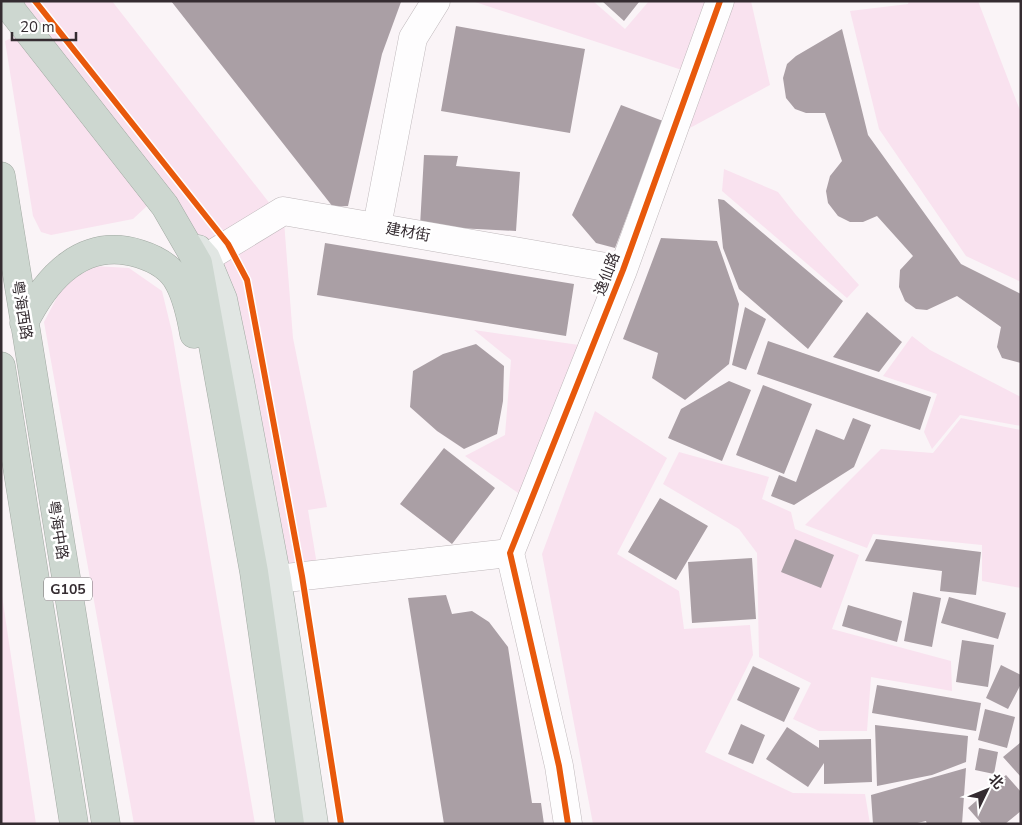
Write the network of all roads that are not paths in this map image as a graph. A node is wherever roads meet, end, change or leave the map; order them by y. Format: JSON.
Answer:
{"nodes":[{"id":1,"x":8,"y":1,"type":"edge"},
{"id":2,"x":436,"y":1,"type":"edge"},
{"id":3,"x":720,"y":1,"type":"edge"},
{"id":4,"x":1,"y":176,"type":"edge"},
{"id":5,"x":165,"y":206,"type":"junction"},
{"id":6,"x":378,"y":226,"type":"junction"},
{"id":7,"x":206,"y":258,"type":"junction"},
{"id":8,"x":623,"y":270,"type":"junction"},
{"id":9,"x":24,"y":323,"type":"junction"},
{"id":10,"x":29,"y":354,"type":"joint"},
{"id":11,"x":1,"y":367,"type":"edge"},
{"id":12,"x":510,"y":553,"type":"junction"},
{"id":13,"x":277,"y":579,"type":"junction"},
{"id":14,"x":74,"y":824,"type":"edge"},
{"id":15,"x":106,"y":824,"type":"edge"},
{"id":16,"x":274,"y":824,"type":"edge"},
{"id":17,"x":290,"y":824,"type":"edge"},
{"id":18,"x":314,"y":824,"type":"edge"},
{"id":19,"x":568,"y":824,"type":"edge"}],
"edges":[{"from":1,"to":5,"type":"highway"},
{"from":2,"to":6,"type":"street"},
{"from":3,"to":8,"type":"street","name":"逸仙路"},
{"from":4,"to":9,"type":"highway","name":"粤海西路","number":"G105"},
{"from":5,"to":7,"type":"main road"},
{"from":5,"to":17,"type":"highway"},
{"from":6,"to":7,"type":"street","name":"建材街"},
{"from":6,"to":8,"type":"street","name":"建材街"},
{"from":7,"to":13,"type":"main road"},
{"from":8,"to":12,"type":"street","name":"逸仙路"},
{"from":9,"to":10,"type":"highway","name":"粤海西路","number":"G105"},
{"from":9,"to":16,"type":"highway"},
{"from":10,"to":15,"type":"highway","name":"粤海中路","number":"G105"},
{"from":11,"to":14,"type":"highway","name":"粤海中路","number":"G105"},
{"from":12,"to":13,"type":"street"},
{"from":12,"to":19,"type":"street"},
{"from":13,"to":18,"type":"main road"}]}
